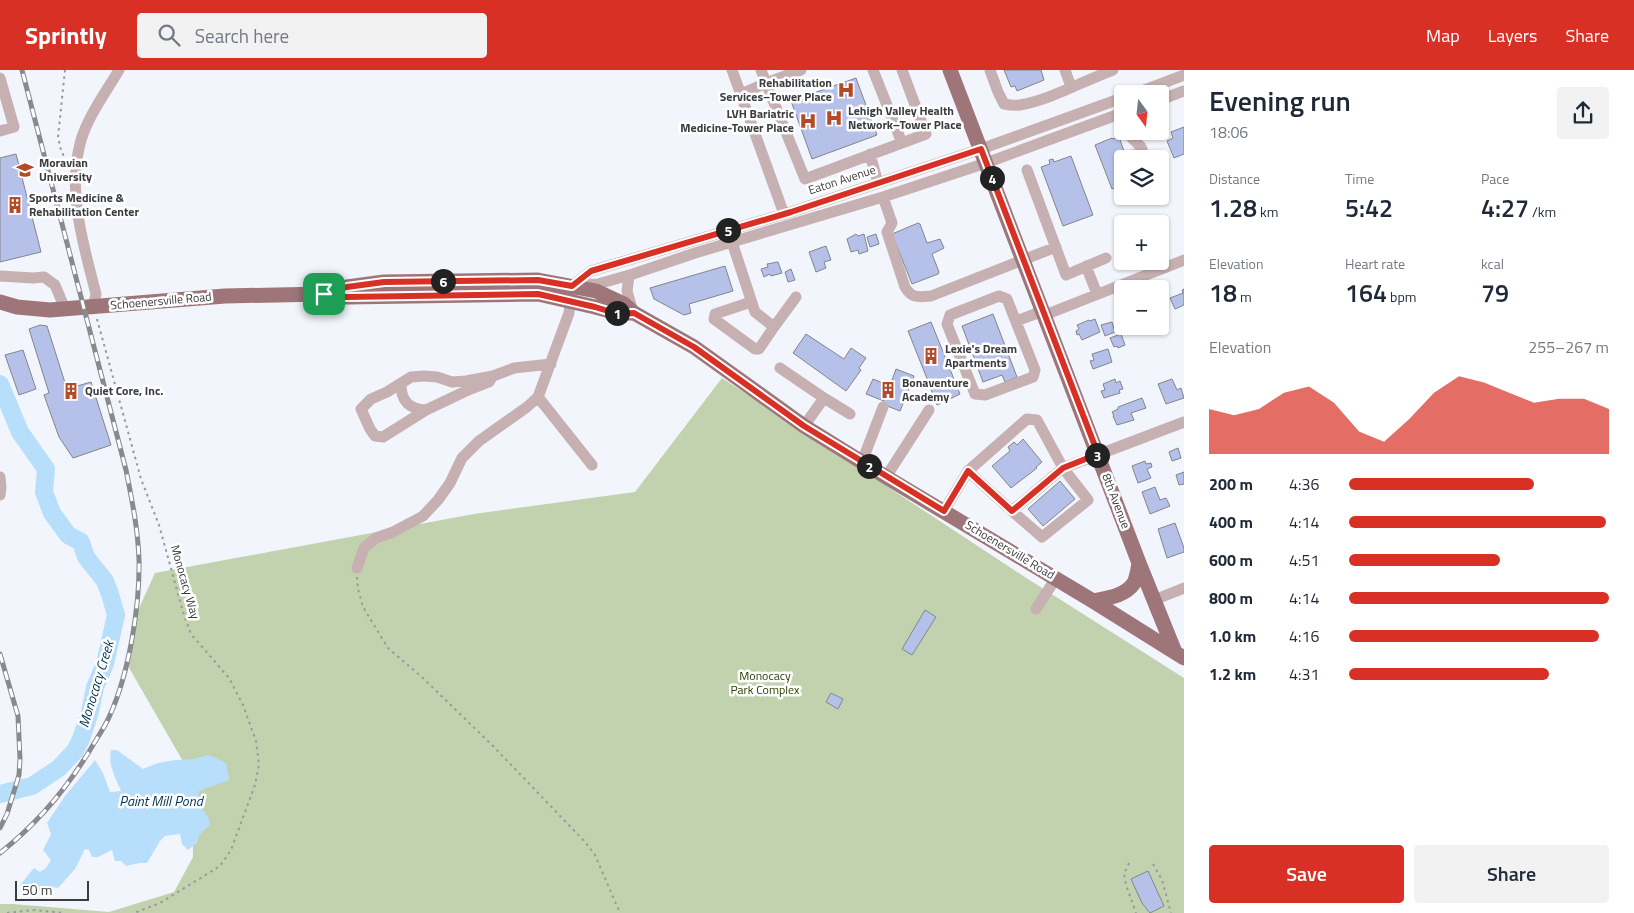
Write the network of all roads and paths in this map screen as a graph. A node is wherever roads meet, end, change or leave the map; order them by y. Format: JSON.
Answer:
{"nodes":[{"id":1,"x":65,"y":70,"type":"edge"},
{"id":2,"x":119,"y":70,"type":"edge"},
{"id":3,"x":732,"y":70,"type":"edge"},
{"id":4,"x":761,"y":70,"type":"edge"},
{"id":5,"x":873,"y":70,"type":"edge"},
{"id":6,"x":902,"y":70,"type":"edge"},
{"id":7,"x":950,"y":70,"type":"edge"},
{"id":8,"x":990,"y":70,"type":"edge"},
{"id":9,"x":1065,"y":70,"type":"edge"},
{"id":10,"x":1113,"y":70,"type":"edge"},
{"id":11,"x":796,"y":71,"type":"edge"},
{"id":12,"x":1089,"y":74,"type":"edge"},
{"id":13,"x":1171,"y":75,"type":"edge"},
{"id":14,"x":1184,"y":75,"type":"edge"},
{"id":15,"x":0,"y":78,"type":"edge"},
{"id":16,"x":766,"y":83,"type":"junction"},
{"id":17,"x":1152,"y":85,"type":"edge"},
{"id":18,"x":1071,"y":86,"type":"junction"},
{"id":19,"x":1184,"y":91,"type":"edge"},
{"id":20,"x":741,"y":94,"type":"junction"},
{"id":21,"x":1169,"y":97,"type":"edge"},
{"id":22,"x":1114,"y":101,"type":"edge"},
{"id":23,"x":1114,"y":125,"type":"edge"},
{"id":24,"x":0,"y":131,"type":"edge"},
{"id":25,"x":1130,"y":140,"type":"edge"},
{"id":26,"x":902,"y":143,"type":"junction"},
{"id":27,"x":1133,"y":149,"type":"tunnel mouth"},
{"id":28,"x":870,"y":154,"type":"junction"},
{"id":29,"x":984,"y":156,"type":"junction"},
{"id":30,"x":1027,"y":170,"type":"dead end"},
{"id":31,"x":76,"y":171,"type":"junction"},
{"id":32,"x":878,"y":183,"type":"junction"},
{"id":33,"x":882,"y":197,"type":"junction"},
{"id":34,"x":784,"y":214,"type":"junction"},
{"id":35,"x":732,"y":242,"type":"junction"},
{"id":36,"x":1056,"y":247,"type":"junction"},
{"id":37,"x":1106,"y":258,"type":"dead end"},
{"id":38,"x":1024,"y":260,"type":"junction"},
{"id":39,"x":1184,"y":260,"type":"edge"},
{"id":40,"x":1086,"y":266,"type":"junction"},
{"id":41,"x":632,"y":274,"type":"junction"},
{"id":42,"x":0,"y":276,"type":"edge"},
{"id":43,"x":570,"y":293,"type":"junction"},
{"id":44,"x":324,"y":294,"type":"junction"},
{"id":45,"x":1096,"y":294,"type":"junction"},
{"id":46,"x":796,"y":297,"type":"dead end"},
{"id":47,"x":0,"y":302,"type":"edge"},
{"id":48,"x":751,"y":302,"type":"junction"},
{"id":49,"x":93,"y":307,"type":"junction"},
{"id":50,"x":65,"y":309,"type":"junction"},
{"id":51,"x":634,"y":313,"type":"junction"},
{"id":52,"x":1044,"y":313,"type":"junction"},
{"id":53,"x":1016,"y":321,"type":"junction"},
{"id":54,"x":774,"y":327,"type":"junction"},
{"id":55,"x":551,"y":364,"type":"junction"},
{"id":56,"x":780,"y":368,"type":"dead end"},
{"id":57,"x":493,"y":376,"type":"junction"},
{"id":58,"x":401,"y":384,"type":"junction"},
{"id":59,"x":538,"y":397,"type":"junction"},
{"id":60,"x":824,"y":398,"type":"junction"},
{"id":61,"x":883,"y":408,"type":"dead end"},
{"id":62,"x":426,"y":410,"type":"junction"},
{"id":63,"x":929,"y":410,"type":"dead end"},
{"id":64,"x":850,"y":414,"type":"dead end"},
{"id":65,"x":1184,"y":422,"type":"edge"},
{"id":66,"x":804,"y":426,"type":"junction"},
{"id":67,"x":1098,"y":454,"type":"junction"},
{"id":68,"x":862,"y":462,"type":"junction"},
{"id":69,"x":592,"y":465,"type":"dead end"},
{"id":70,"x":1063,"y":468,"type":"junction"},
{"id":71,"x":968,"y":471,"type":"junction"},
{"id":72,"x":0,"y":477,"type":"edge"},
{"id":73,"x":886,"y":477,"type":"junction"},
{"id":74,"x":0,"y":495,"type":"edge"},
{"id":75,"x":944,"y":511,"type":"junction"},
{"id":76,"x":1012,"y":511,"type":"junction"},
{"id":77,"x":1139,"y":563,"type":"junction"},
{"id":78,"x":357,"y":568,"type":"joint"},
{"id":79,"x":1056,"y":578,"type":"junction"},
{"id":80,"x":1184,"y":588,"type":"edge"},
{"id":81,"x":1154,"y":600,"type":"junction"},
{"id":82,"x":1093,"y":601,"type":"junction"},
{"id":83,"x":1036,"y":609,"type":"dead end"},
{"id":84,"x":1179,"y":655,"type":"edge"},
{"id":85,"x":1129,"y":863,"type":"dead end"},
{"id":86,"x":1153,"y":864,"type":"dead end"},
{"id":87,"x":7,"y":913,"type":"edge"},
{"id":88,"x":65,"y":913,"type":"edge"},
{"id":89,"x":134,"y":913,"type":"edge"},
{"id":90,"x":620,"y":913,"type":"edge"},
{"id":91,"x":1136,"y":913,"type":"edge"},
{"id":92,"x":1172,"y":913,"type":"edge"}],
"edges":[{"from":1,"to":31,"type":"path"},
{"from":2,"to":31,"type":"street"},
{"from":3,"to":20,"type":"street"},
{"from":4,"to":16,"type":"street"},
{"from":5,"to":26,"type":"street"},
{"from":6,"to":26,"type":"street"},
{"from":7,"to":29,"type":"main road","name":"8th Avenue"},
{"from":8,"to":18,"type":"street"},
{"from":9,"to":18,"type":"street"},
{"from":10,"to":12,"type":"street"},
{"from":11,"to":16,"type":"street"},
{"from":12,"to":18,"type":"street"},
{"from":13,"to":14,"type":"street"},
{"from":13,"to":17,"type":"street"},
{"from":15,"to":24,"type":"street"},
{"from":16,"to":20,"type":"street"},
{"from":16,"to":28,"type":"street"},
{"from":19,"to":21,"type":"street"},
{"from":20,"to":34,"type":"street"},
{"from":22,"to":29,"type":"street","name":"Eaton Avenue"},
{"from":23,"to":29,"type":"street","name":"Eaton Avenue"},
{"from":25,"to":27,"type":"street"},
{"from":26,"to":28,"type":"street"},
{"from":28,"to":32,"type":"street"},
{"from":29,"to":32,"type":"street","name":"Eaton Avenue"},
{"from":29,"to":33,"type":"street","name":"Eaton Avenue"},
{"from":29,"to":38,"type":"main road","name":"8th Avenue"},
{"from":30,"to":36,"type":"street"},
{"from":31,"to":49,"type":"street"},
{"from":32,"to":34,"type":"street","name":"Eaton Avenue"},
{"from":33,"to":35,"type":"street","name":"Eaton Avenue"},
{"from":33,"to":38,"type":"street"},
{"from":34,"to":43,"type":"street","name":"Eaton Avenue"},
{"from":35,"to":41,"type":"street","name":"Eaton Avenue"},
{"from":35,"to":48,"type":"street"},
{"from":36,"to":38,"type":"street"},
{"from":36,"to":40,"type":"street"},
{"from":37,"to":40,"type":"street"},
{"from":38,"to":52,"type":"main road","name":"8th Avenue"},
{"from":39,"to":45,"type":"street"},
{"from":40,"to":45,"type":"street"},
{"from":41,"to":43,"type":"street","name":"Eaton Avenue"},
{"from":41,"to":51,"type":"street"},
{"from":42,"to":50,"type":"street"},
{"from":43,"to":44,"type":"main road","name":"Schoenersville Road"},
{"from":43,"to":44,"type":"main road","name":"Schoenersville Road"},
{"from":43,"to":51,"type":"main road","name":"Schoenersville Road"},
{"from":43,"to":55,"type":"street"},
{"from":44,"to":49,"type":"main road","name":"Schoenersville Road"},
{"from":45,"to":52,"type":"street"},
{"from":46,"to":54,"type":"street"},
{"from":47,"to":50,"type":"main road","name":"Schoenersville Road"},
{"from":48,"to":54,"type":"street"},
{"from":48,"to":54,"type":"street"},
{"from":49,"to":50,"type":"main road","name":"Schoenersville Road"},
{"from":49,"to":89,"type":"path","name":"Monocacy Way"},
{"from":51,"to":66,"type":"main road","name":"Schoenersville Road"},
{"from":52,"to":53,"type":"street"},
{"from":52,"to":67,"type":"main road","name":"8th Avenue"},
{"from":53,"to":53,"type":"street"},
{"from":55,"to":57,"type":"street"},
{"from":55,"to":59,"type":"street"},
{"from":56,"to":60,"type":"street"},
{"from":57,"to":58,"type":"street"},
{"from":57,"to":62,"type":"street"},
{"from":58,"to":62,"type":"street"},
{"from":58,"to":62,"type":"street"},
{"from":59,"to":69,"type":"street"},
{"from":59,"to":78,"type":"street"},
{"from":60,"to":64,"type":"street"},
{"from":60,"to":66,"type":"street"},
{"from":61,"to":68,"type":"street"},
{"from":63,"to":73,"type":"street"},
{"from":65,"to":67,"type":"street"},
{"from":66,"to":68,"type":"main road","name":"Schoenersville Road"},
{"from":67,"to":70,"type":"street"},
{"from":67,"to":77,"type":"main road","name":"8th Avenue"},
{"from":68,"to":73,"type":"main road","name":"Schoenersville Road"},
{"from":70,"to":71,"type":"street"},
{"from":70,"to":76,"type":"street"},
{"from":70,"to":76,"type":"street"},
{"from":71,"to":75,"type":"street"},
{"from":71,"to":76,"type":"street"},
{"from":72,"to":74,"type":"street"},
{"from":73,"to":75,"type":"main road","name":"Schoenersville Road"},
{"from":75,"to":79,"type":"main road","name":"Schoenersville Road"},
{"from":77,"to":81,"type":"main road","name":"8th Avenue"},
{"from":77,"to":82,"type":"main road"},
{"from":78,"to":90,"type":"path"},
{"from":79,"to":82,"type":"main road","name":"Schoenersville Road"},
{"from":79,"to":83,"type":"street"},
{"from":80,"to":81,"type":"street"},
{"from":81,"to":84,"type":"main road","name":"8th Avenue"},
{"from":82,"to":84,"type":"main road","name":"Schoenersville Road"},
{"from":85,"to":91,"type":"path"},
{"from":86,"to":92,"type":"path"},
{"from":87,"to":88,"type":"path"}]}
